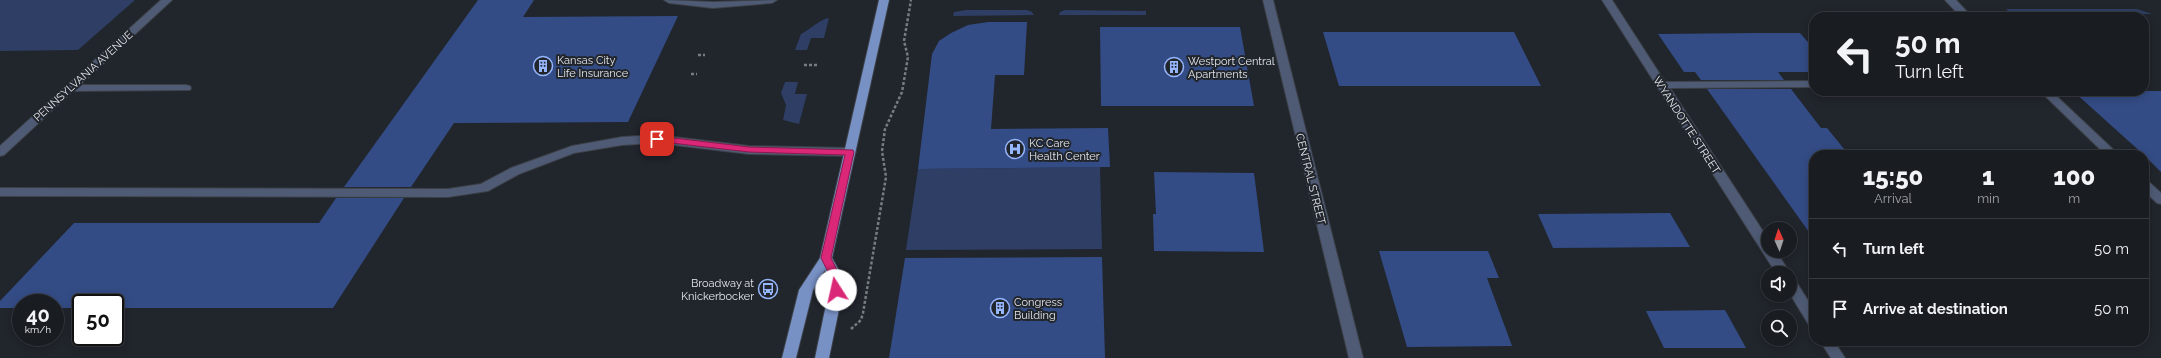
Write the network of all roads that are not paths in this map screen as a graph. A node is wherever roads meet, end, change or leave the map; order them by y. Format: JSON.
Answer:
{"nodes":[{"id":1,"x":167,"y":0,"type":"edge"},
{"id":2,"x":669,"y":0,"type":"edge"},
{"id":3,"x":772,"y":0,"type":"edge"},
{"id":4,"x":884,"y":0,"type":"edge"},
{"id":5,"x":1268,"y":0,"type":"edge"},
{"id":6,"x":1607,"y":0,"type":"edge"},
{"id":7,"x":1950,"y":0,"type":"edge"},
{"id":8,"x":1963,"y":12,"type":"edge"},
{"id":9,"x":1809,"y":84,"type":"edge"},
{"id":10,"x":1662,"y":85,"type":"junction"},
{"id":11,"x":70,"y":88,"type":"junction"},
{"id":12,"x":186,"y":88,"type":"dead end"},
{"id":13,"x":2050,"y":96,"type":"edge"},
{"id":14,"x":2108,"y":150,"type":"edge"},
{"id":15,"x":0,"y":152,"type":"edge"},
{"id":16,"x":850,"y":152,"type":"junction"},
{"id":17,"x":2149,"y":189,"type":"edge"},
{"id":18,"x":0,"y":192,"type":"edge"},
{"id":19,"x":2161,"y":200,"type":"edge"},
{"id":20,"x":1761,"y":239,"type":"edge"},
{"id":21,"x":826,"y":258,"type":"junction"},
{"id":22,"x":1797,"y":294,"type":"edge"},
{"id":23,"x":1809,"y":312,"type":"edge"},
{"id":24,"x":1830,"y":346,"type":"edge"},
{"id":25,"x":789,"y":358,"type":"edge"},
{"id":26,"x":822,"y":358,"type":"edge"},
{"id":27,"x":1356,"y":358,"type":"edge"},
{"id":28,"x":1838,"y":358,"type":"edge"}],
"edges":[{"from":1,"to":11,"type":"street","name":"PENNSYLVANIA AVENUE"},
{"from":2,"to":3,"type":"street"},
{"from":4,"to":16,"type":"main road"},
{"from":5,"to":27,"type":"street","name":"CENTRAL STREET"},
{"from":6,"to":10,"type":"street","name":"WYANDOTTE STREET"},
{"from":7,"to":8,"type":"street"},
{"from":9,"to":10,"type":"street"},
{"from":10,"to":20,"type":"street","name":"WYANDOTTE STREET"},
{"from":11,"to":12,"type":"street"},
{"from":11,"to":15,"type":"street","name":"PENNSYLVANIA AVENUE"},
{"from":13,"to":14,"type":"street"},
{"from":16,"to":18,"type":"street"},
{"from":16,"to":21,"type":"main road"},
{"from":17,"to":19,"type":"street"},
{"from":21,"to":25,"type":"main road"},
{"from":21,"to":26,"type":"main road"},
{"from":22,"to":23,"type":"street"},
{"from":24,"to":28,"type":"street"}]}
